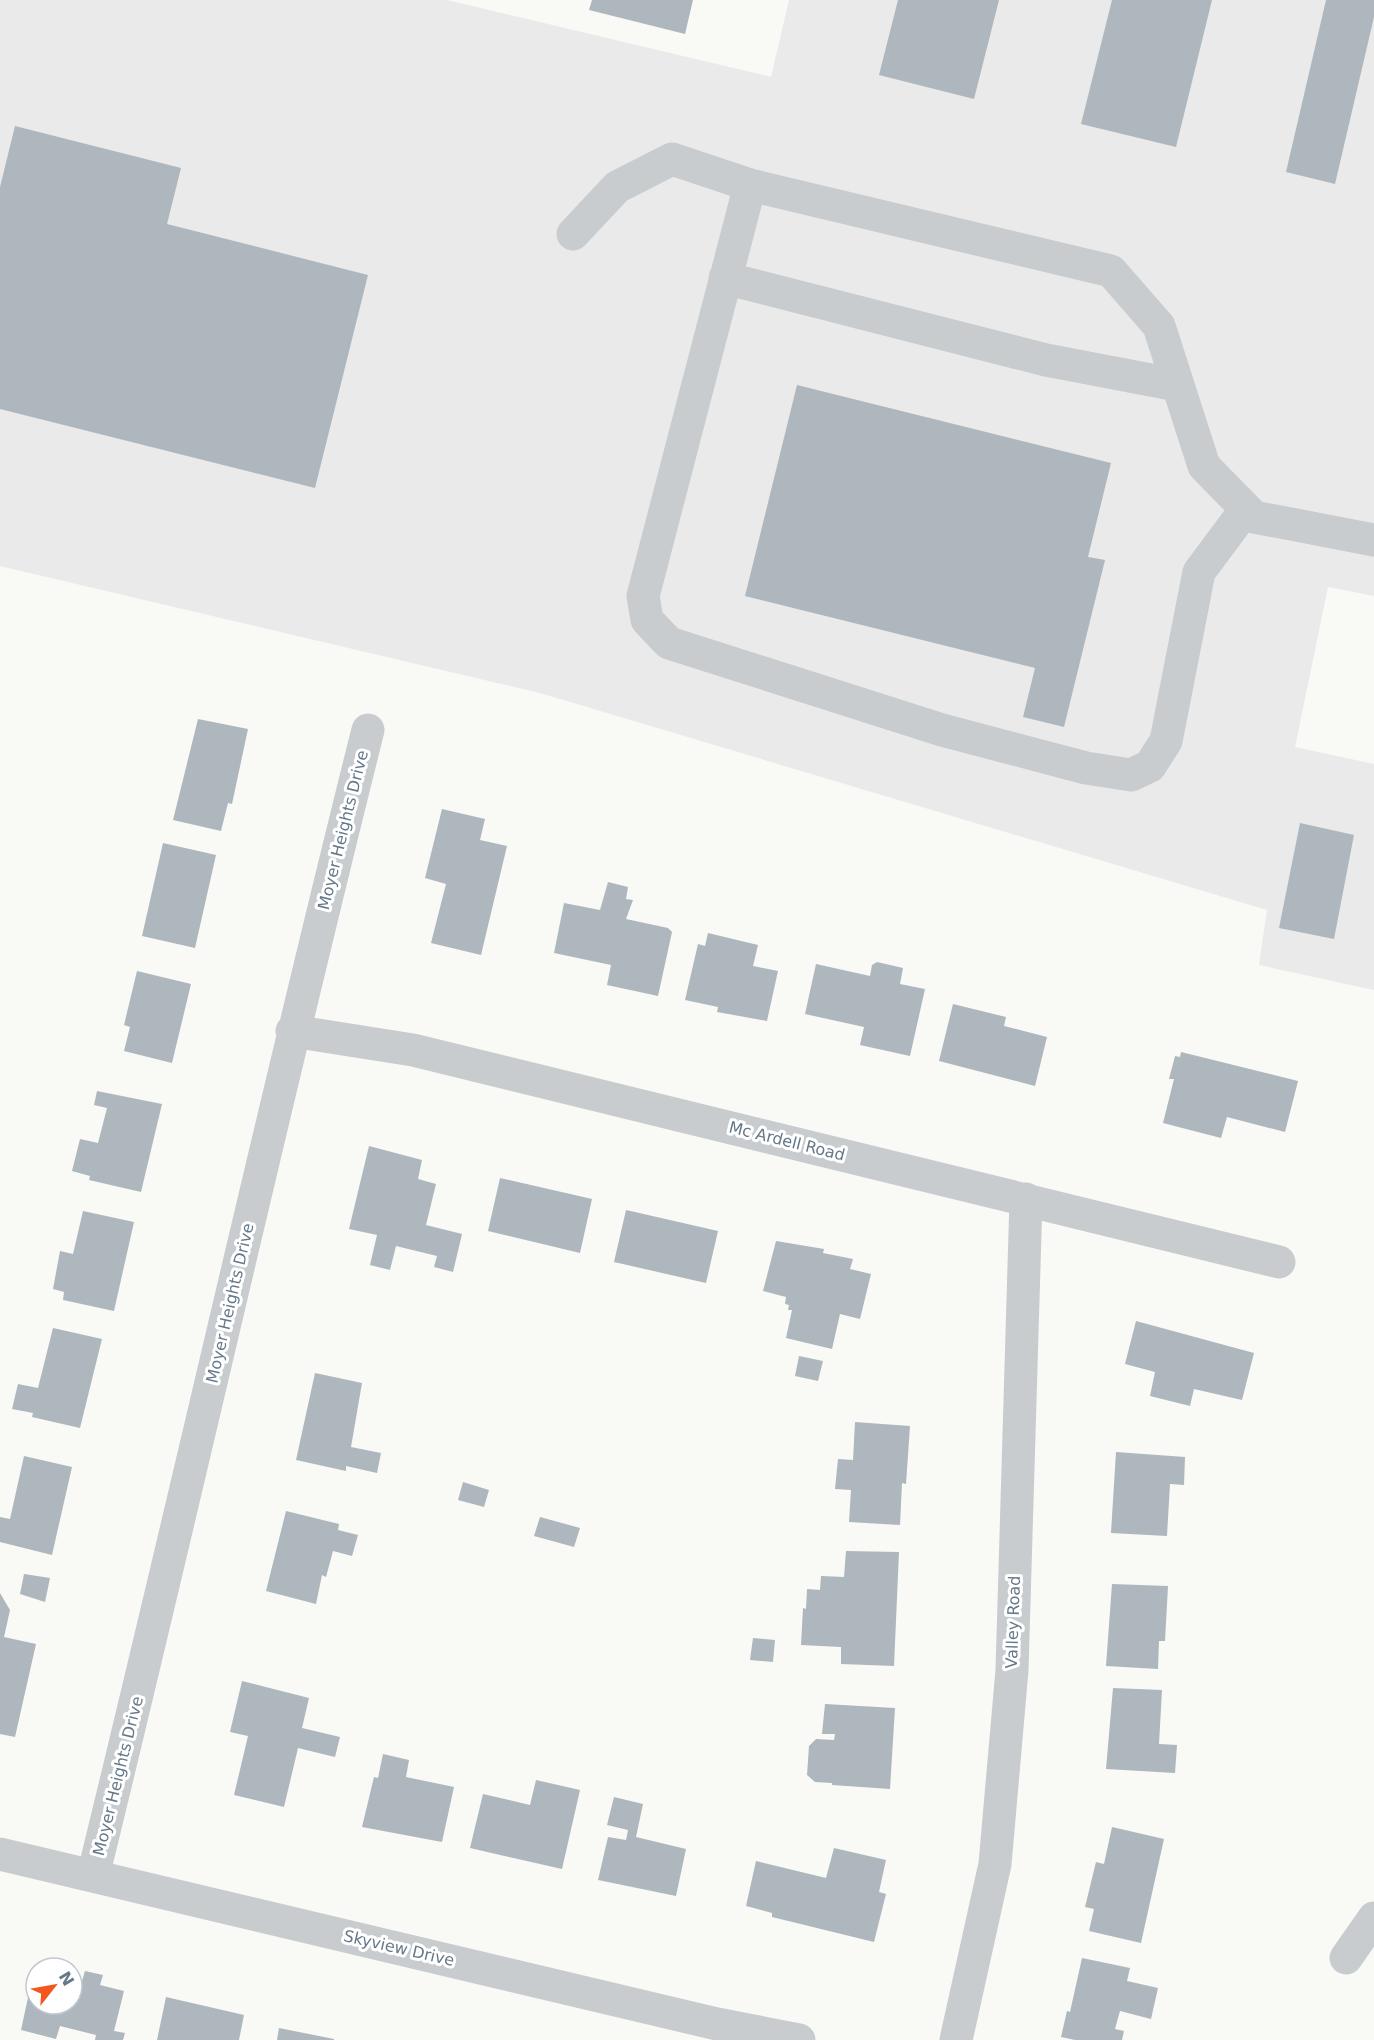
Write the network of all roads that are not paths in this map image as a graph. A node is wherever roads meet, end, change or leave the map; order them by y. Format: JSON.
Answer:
{"nodes":[{"id":1,"x":750,"y":185,"type":"junction"},
{"id":2,"x":573,"y":234,"type":"dead end"},
{"id":3,"x":725,"y":278,"type":"junction"},
{"id":4,"x":1178,"y":385,"type":"junction"},
{"id":5,"x":1246,"y":509,"type":"junction"},
{"id":6,"x":1374,"y":540,"type":"edge"},
{"id":7,"x":369,"y":730,"type":"dead end"},
{"id":8,"x":292,"y":1030,"type":"junction"},
{"id":9,"x":1026,"y":1199,"type":"junction"},
{"id":10,"x":1279,"y":1262,"type":"dead end"},
{"id":11,"x":0,"y":1854,"type":"edge"},
{"id":12,"x":93,"y":1876,"type":"junction"},
{"id":13,"x":1374,"y":1918,"type":"edge"},
{"id":14,"x":1346,"y":1958,"type":"dead end"},
{"id":15,"x":799,"y":2040,"type":"edge"},
{"id":16,"x":956,"y":2040,"type":"edge"}],
"edges":[{"from":1,"to":2,"type":"street"},
{"from":1,"to":3,"type":"street"},
{"from":1,"to":4,"type":"street"},
{"from":3,"to":4,"type":"street"},
{"from":3,"to":5,"type":"street"},
{"from":4,"to":5,"type":"street"},
{"from":5,"to":6,"type":"street"},
{"from":7,"to":8,"type":"street","name":"Moyer Heights Drive"},
{"from":8,"to":9,"type":"street","name":"Mc Ardell Road"},
{"from":8,"to":12,"type":"street","name":"Moyer Heights Drive"},
{"from":9,"to":10,"type":"street","name":"Mc Ardell Road"},
{"from":9,"to":16,"type":"street","name":"Valley Road"},
{"from":11,"to":12,"type":"street","name":"Skyview Drive"},
{"from":12,"to":15,"type":"street","name":"Skyview Drive"},
{"from":13,"to":14,"type":"street"}]}
